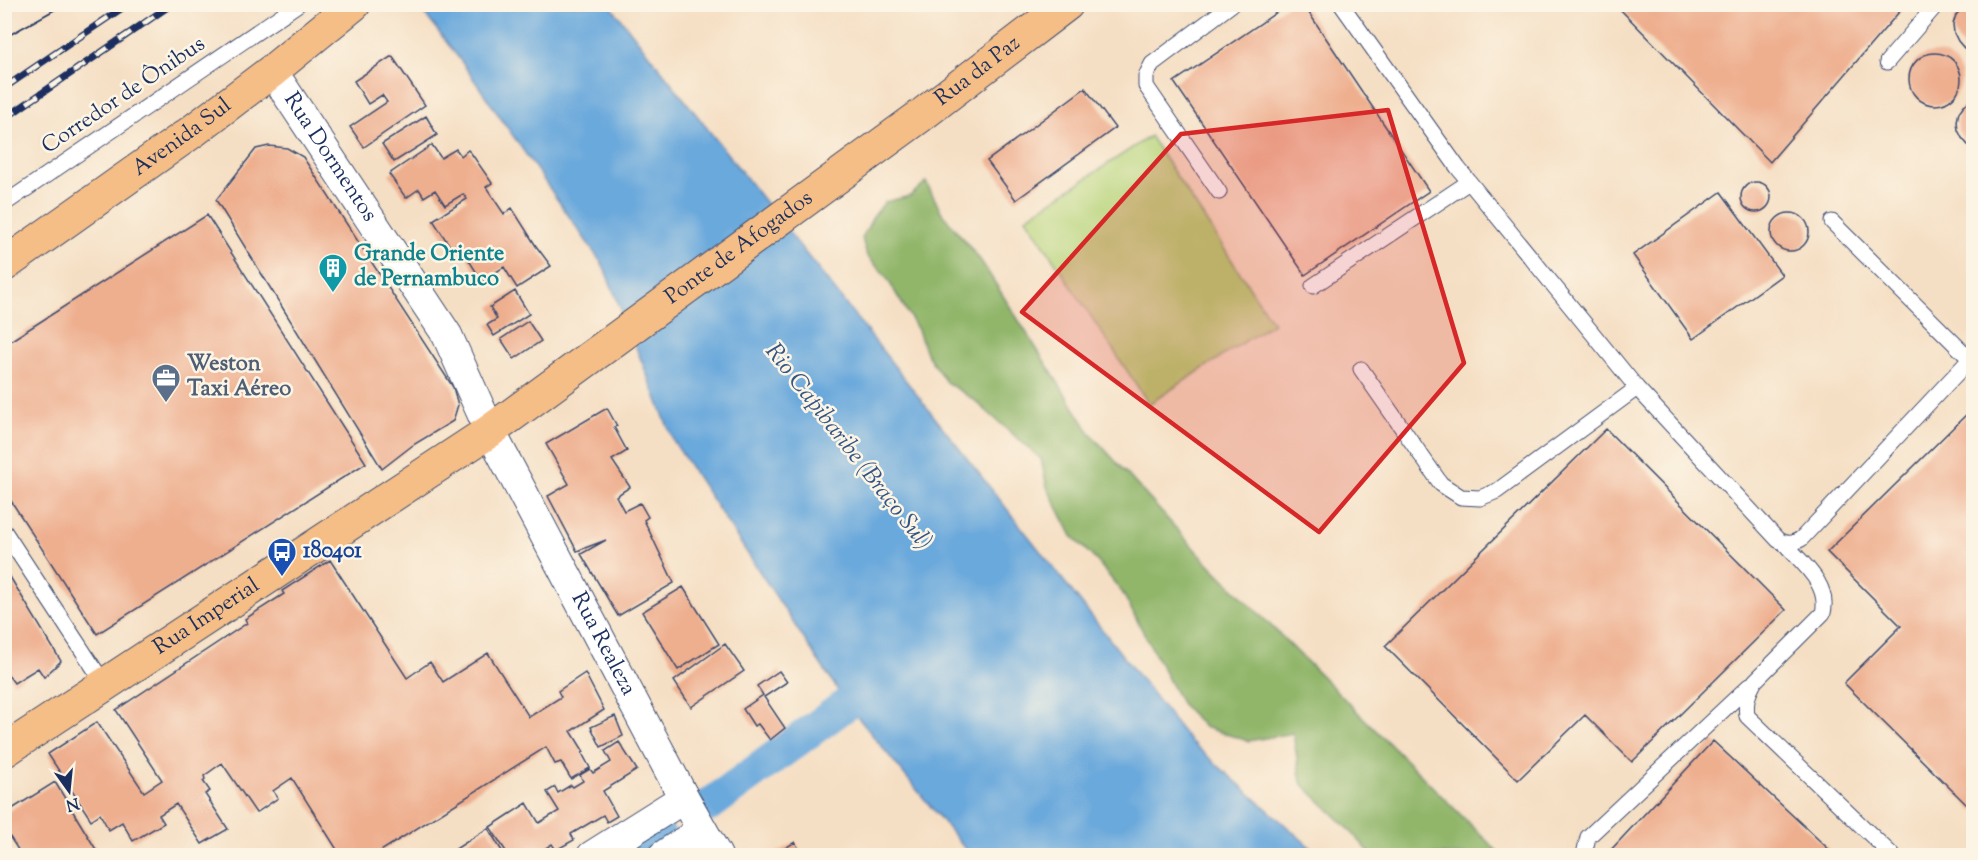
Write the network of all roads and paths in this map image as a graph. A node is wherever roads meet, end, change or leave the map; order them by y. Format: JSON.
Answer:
{"nodes":[{"id":1,"x":298,"y":4,"type":"edge"},
{"id":2,"x":354,"y":4,"type":"edge"},
{"id":3,"x":1067,"y":4,"type":"edge"},
{"id":4,"x":1232,"y":4,"type":"edge"},
{"id":5,"x":1341,"y":4,"type":"edge"},
{"id":6,"x":1937,"y":4,"type":"edge"},
{"id":7,"x":1887,"y":62,"type":"dead end"},
{"id":8,"x":272,"y":71,"type":"junction"},
{"id":9,"x":919,"y":117,"type":"joint"},
{"id":10,"x":1469,"y":182,"type":"junction"},
{"id":11,"x":1219,"y":192,"type":"dead end"},
{"id":12,"x":4,"y":204,"type":"edge"},
{"id":13,"x":1832,"y":222,"type":"dead end"},
{"id":14,"x":4,"y":265,"type":"edge"},
{"id":15,"x":1313,"y":286,"type":"dead end"},
{"id":16,"x":1972,"y":357,"type":"edge"},
{"id":17,"x":1361,"y":369,"type":"dead end"},
{"id":18,"x":559,"y":381,"type":"joint"},
{"id":19,"x":1637,"y":388,"type":"junction"},
{"id":20,"x":490,"y":431,"type":"junction"},
{"id":21,"x":4,"y":531,"type":"edge"},
{"id":22,"x":1786,"y":545,"type":"junction"},
{"id":23,"x":1755,"y":681,"type":"junction"},
{"id":24,"x":105,"y":685,"type":"junction"},
{"id":25,"x":4,"y":751,"type":"edge"},
{"id":26,"x":684,"y":798,"type":"junction"},
{"id":27,"x":702,"y":830,"type":"junction"},
{"id":28,"x":592,"y":855,"type":"edge"},
{"id":29,"x":663,"y":855,"type":"edge"},
{"id":30,"x":717,"y":855,"type":"edge"},
{"id":31,"x":1586,"y":855,"type":"edge"},
{"id":32,"x":1893,"y":855,"type":"edge"}],
"edges":[{"from":1,"to":12,"type":"lane","name":"Corredor de Ônibus"},
{"from":2,"to":8,"type":"highway","name":"Avenida Sul"},
{"from":3,"to":9,"type":"highway","name":"Rua da Paz"},
{"from":4,"to":11,"type":"lane"},
{"from":5,"to":10,"type":"lane"},
{"from":6,"to":7,"type":"lane"},
{"from":8,"to":14,"type":"highway","name":"Avenida Sul"},
{"from":8,"to":20,"type":"street","name":"Rua Dormentos"},
{"from":9,"to":18,"type":"highway","name":"Ponte de Afogados"},
{"from":10,"to":15,"type":"lane"},
{"from":10,"to":19,"type":"lane"},
{"from":13,"to":16,"type":"lane"},
{"from":16,"to":22,"type":"lane"},
{"from":17,"to":19,"type":"lane"},
{"from":18,"to":20,"type":"highway","name":"Rua Imperial"},
{"from":19,"to":22,"type":"lane"},
{"from":20,"to":24,"type":"highway","name":"Rua Imperial"},
{"from":20,"to":26,"type":"street","name":"Rua Realeza"},
{"from":21,"to":24,"type":"lane"},
{"from":22,"to":23,"type":"lane"},
{"from":23,"to":31,"type":"lane"},
{"from":23,"to":32,"type":"lane"},
{"from":24,"to":25,"type":"highway","name":"Rua Imperial"},
{"from":26,"to":27,"type":"street","name":"Rua Realeza"},
{"from":26,"to":28,"type":"street"},
{"from":27,"to":29,"type":"street"},
{"from":27,"to":30,"type":"street","name":"Rua Realeza"}]}
